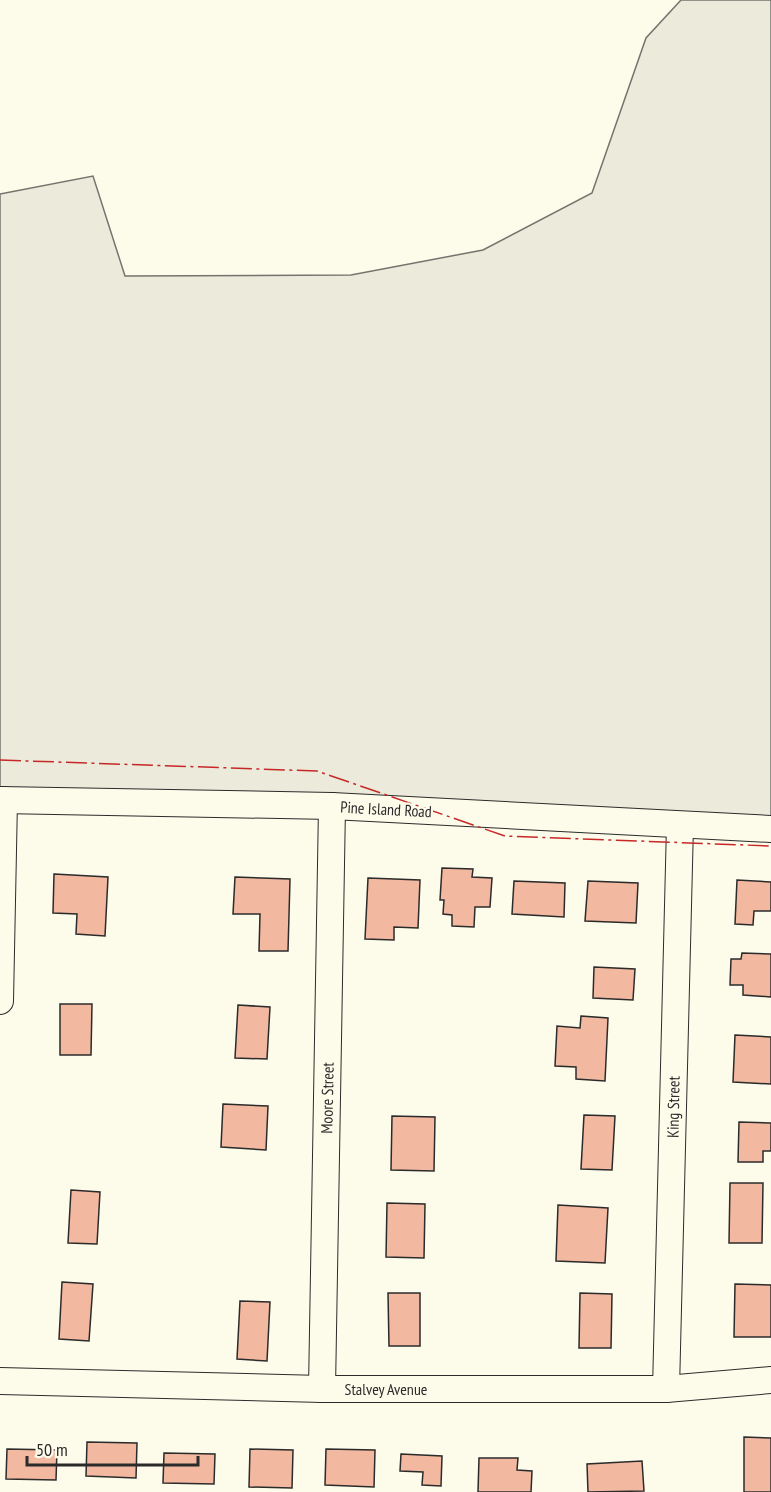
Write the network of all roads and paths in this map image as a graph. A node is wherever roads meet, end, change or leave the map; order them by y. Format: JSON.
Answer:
{"nodes":[{"id":1,"x":2,"y":800,"type":"edge"},
{"id":2,"x":332,"y":806,"type":"junction"},
{"id":3,"x":680,"y":825,"type":"junction"},
{"id":4,"x":771,"y":829,"type":"edge"},
{"id":5,"x":0,"y":1001,"type":"edge"},
{"id":6,"x":771,"y":1380,"type":"edge"},
{"id":7,"x":0,"y":1381,"type":"edge"},
{"id":8,"x":322,"y":1389,"type":"junction"},
{"id":9,"x":666,"y":1389,"type":"junction"}],
"edges":[{"from":1,"to":2,"type":"street","name":"Pine Island Road"},
{"from":1,"to":5,"type":"street"},
{"from":2,"to":3,"type":"street","name":"Pine Island Road"},
{"from":2,"to":8,"type":"street","name":"Moore Street"},
{"from":3,"to":4,"type":"street","name":"Pine Island Road"},
{"from":3,"to":9,"type":"street","name":"King Street"},
{"from":6,"to":9,"type":"street","name":"Stalvey Avenue"},
{"from":7,"to":8,"type":"street","name":"Stalvey Avenue"},
{"from":8,"to":9,"type":"street","name":"Stalvey Avenue"}]}
